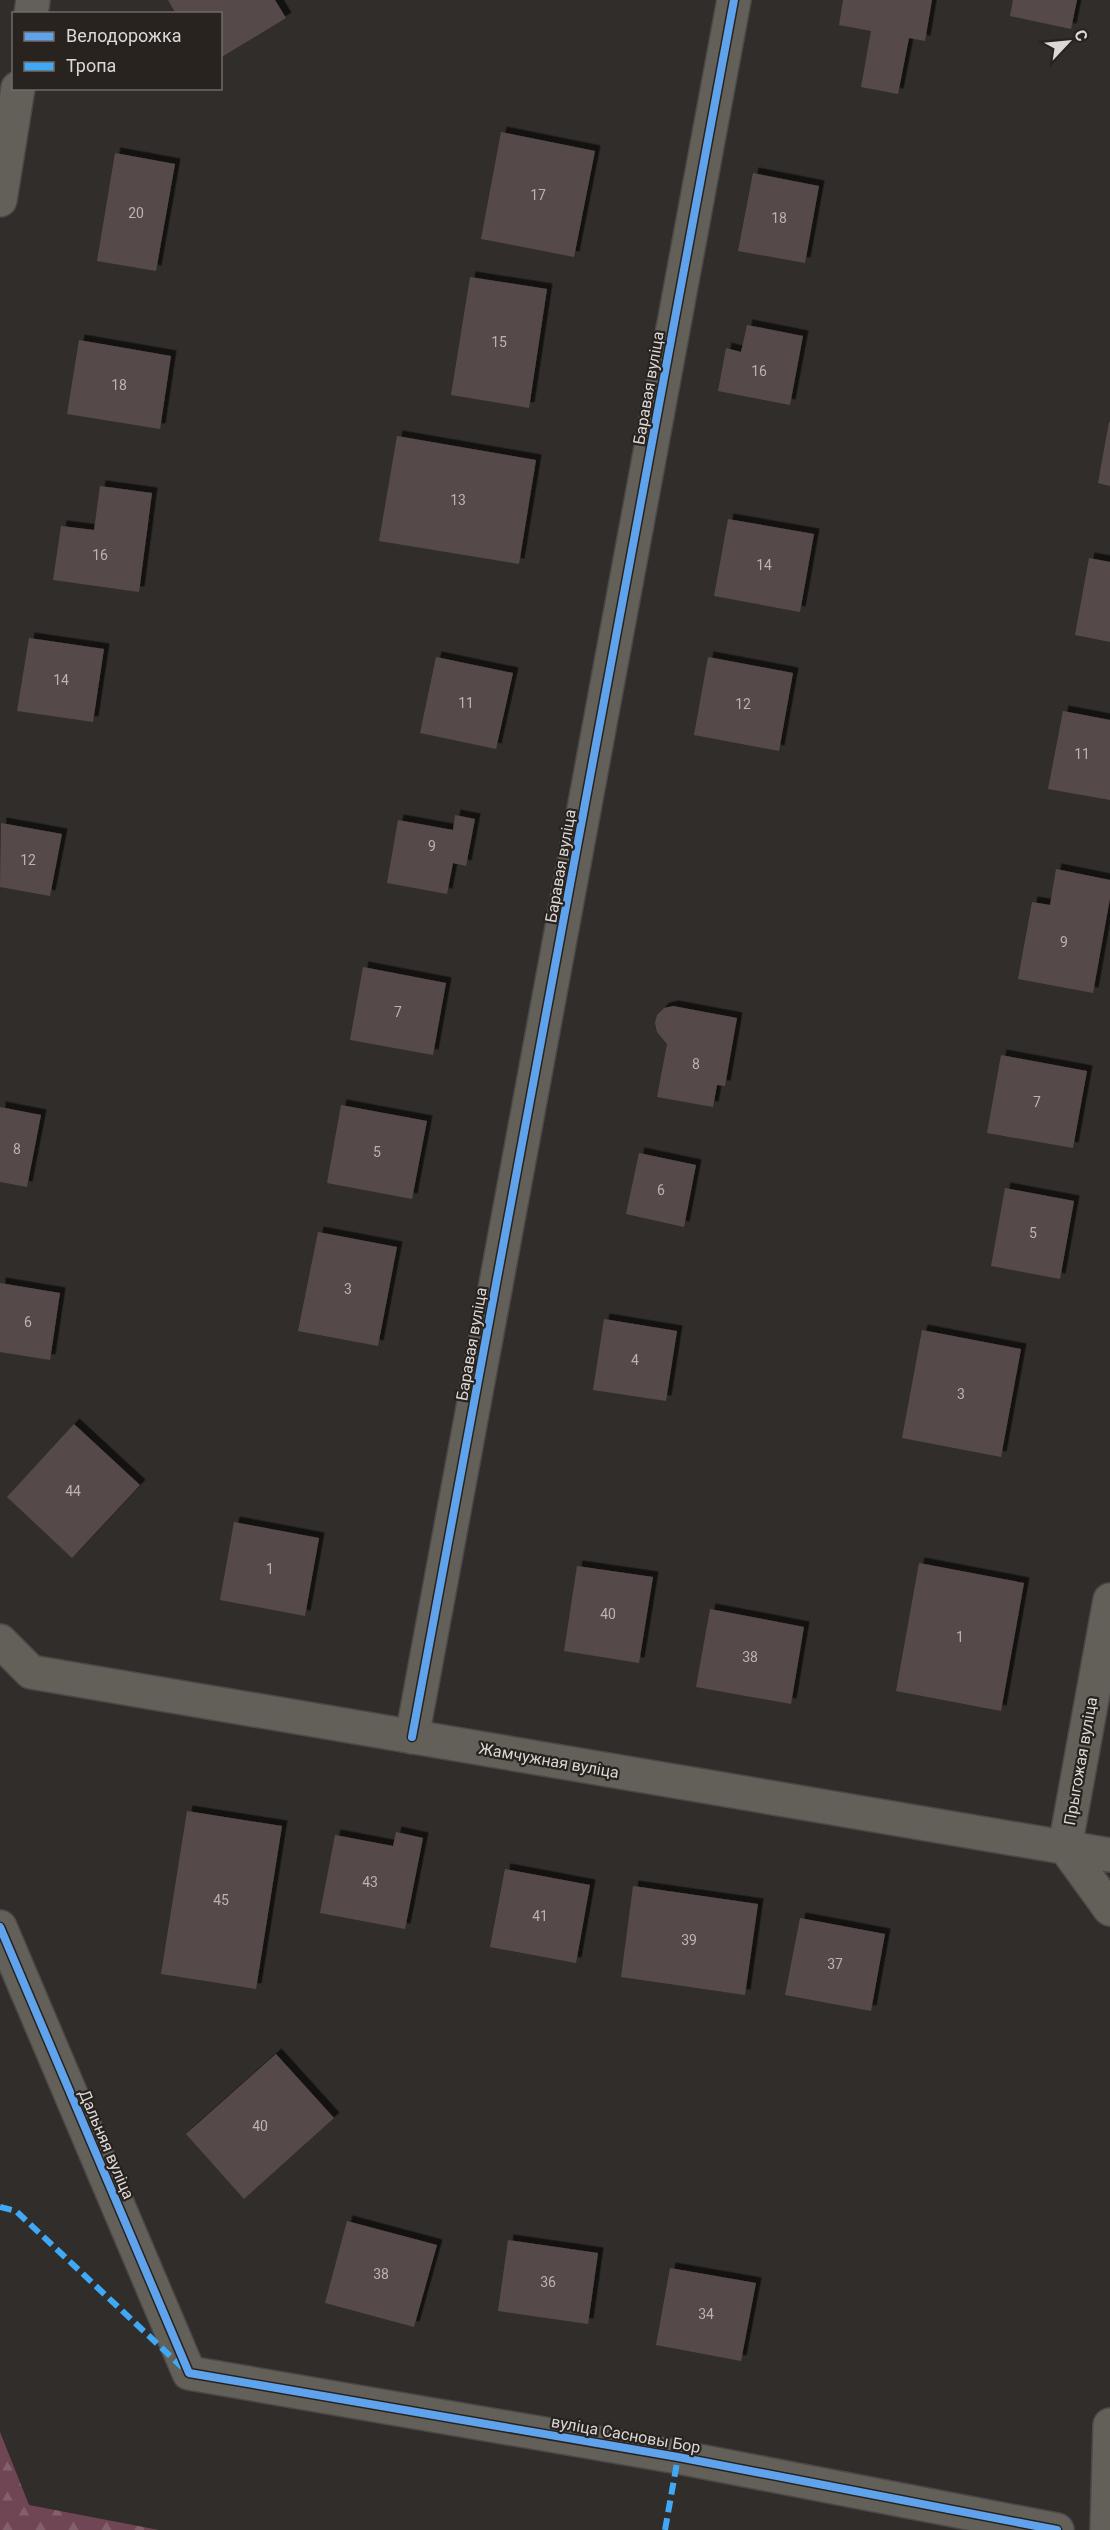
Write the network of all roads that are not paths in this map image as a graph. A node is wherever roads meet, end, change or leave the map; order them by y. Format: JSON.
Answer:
{"nodes":[{"id":1,"x":734,"y":0,"type":"edge"},
{"id":2,"x":18,"y":90,"type":"edge"},
{"id":3,"x":0,"y":200,"type":"edge"},
{"id":4,"x":1110,"y":1600,"type":"edge"},
{"id":5,"x":0,"y":1641,"type":"edge"},
{"id":6,"x":412,"y":1737,"type":"junction"},
{"id":7,"x":1065,"y":1847,"type":"junction"},
{"id":8,"x":1110,"y":1855,"type":"edge"},
{"id":9,"x":1110,"y":1909,"type":"edge"},
{"id":10,"x":0,"y":1927,"type":"edge"},
{"id":11,"x":189,"y":2373,"type":"joint"},
{"id":12,"x":1110,"y":2425,"type":"edge"},
{"id":13,"x":1057,"y":2530,"type":"edge"},
{"id":14,"x":1107,"y":2530,"type":"edge"}],
"edges":[{"from":1,"to":6,"type":"street","name":"Баравая вуліца"},
{"from":2,"to":3,"type":"street"},
{"from":4,"to":7,"type":"street","name":"Прыгожая вуліца"},
{"from":5,"to":6,"type":"street","name":"Жамчужная вуліца"},
{"from":6,"to":7,"type":"street","name":"Жамчужная вуліца"},
{"from":7,"to":8,"type":"street","name":"Жамчужная вуліца"},
{"from":7,"to":9,"type":"street","name":"Прыгожая вуліца"},
{"from":10,"to":11,"type":"street","name":"Дальняя вуліца"},
{"from":11,"to":13,"type":"street","name":"вуліца Сасновы Бор"},
{"from":12,"to":14,"type":"street"}]}
